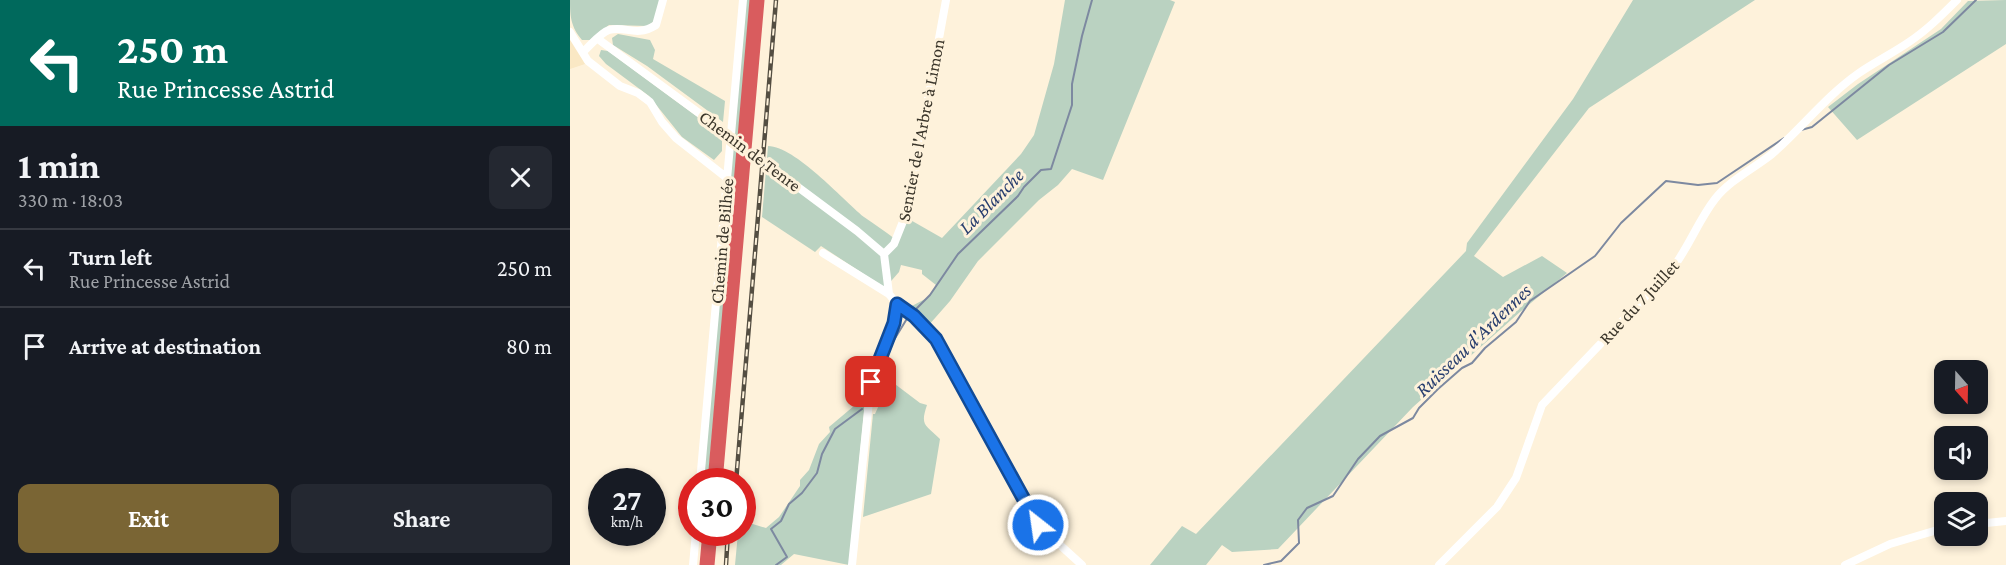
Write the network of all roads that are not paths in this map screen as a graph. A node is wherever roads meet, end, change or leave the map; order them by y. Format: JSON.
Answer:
{"nodes":[{"id":1,"x":663,"y":0,"type":"edge"},
{"id":2,"x":743,"y":0,"type":"edge"},
{"id":3,"x":757,"y":0,"type":"edge"},
{"id":4,"x":946,"y":0,"type":"edge"},
{"id":5,"x":1957,"y":0,"type":"edge"},
{"id":6,"x":570,"y":32,"type":"edge"},
{"id":7,"x":598,"y":39,"type":"junction"},
{"id":8,"x":583,"y":52,"type":"junction"},
{"id":9,"x":727,"y":178,"type":"junction"},
{"id":10,"x":823,"y":253,"type":"dead end"},
{"id":11,"x":884,"y":254,"type":"junction"},
{"id":12,"x":890,"y":294,"type":"junction"},
{"id":13,"x":897,"y":304,"type":"junction"},
{"id":14,"x":701,"y":468,"type":"edge"},
{"id":15,"x":716,"y":468,"type":"edge"},
{"id":16,"x":2006,"y":521,"type":"edge"},
{"id":17,"x":1988,"y":523,"type":"edge"},
{"id":18,"x":1934,"y":531,"type":"edge"},
{"id":19,"x":695,"y":546,"type":"edge"},
{"id":20,"x":709,"y":546,"type":"edge"},
{"id":21,"x":693,"y":565,"type":"edge"},
{"id":22,"x":707,"y":565,"type":"edge"},
{"id":23,"x":852,"y":565,"type":"edge"},
{"id":24,"x":1082,"y":565,"type":"edge"},
{"id":25,"x":1440,"y":565,"type":"edge"},
{"id":26,"x":1845,"y":565,"type":"edge"}],
"edges":[{"from":1,"to":7,"type":"street"},
{"from":2,"to":9,"type":"street","name":"Chemin de Bilhée"},
{"from":3,"to":15,"type":"highway"},
{"from":4,"to":11,"type":"street","name":"Sentier de l'Arbre à Limon"},
{"from":5,"to":25,"type":"street","name":"Rue du 7 Juillet"},
{"from":6,"to":8,"type":"street","name":"Chemin de Tenre"},
{"from":7,"to":8,"type":"street"},
{"from":7,"to":11,"type":"street","name":"Chemin de Tenre"},
{"from":8,"to":9,"type":"street","name":"Chemin de Tenre"},
{"from":9,"to":14,"type":"street","name":"Chemin de Bilhée"},
{"from":10,"to":12,"type":"street"},
{"from":11,"to":12,"type":"street"},
{"from":12,"to":13,"type":"street"},
{"from":13,"to":23,"type":"street"},
{"from":13,"to":24,"type":"street"},
{"from":16,"to":17,"type":"street"},
{"from":18,"to":26,"type":"street"},
{"from":19,"to":21,"type":"street"},
{"from":20,"to":22,"type":"highway"}]}
